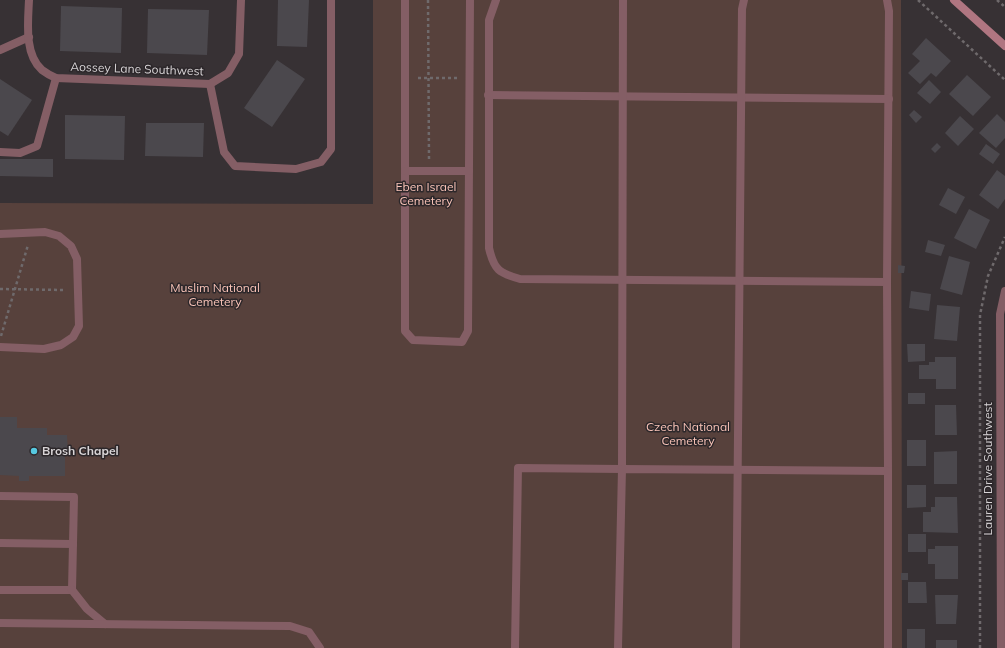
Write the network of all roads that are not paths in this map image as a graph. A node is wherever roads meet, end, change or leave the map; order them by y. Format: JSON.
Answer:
{"nodes":[{"id":1,"x":29,"y":0,"type":"edge"},
{"id":2,"x":241,"y":0,"type":"edge"},
{"id":3,"x":331,"y":0,"type":"edge"},
{"id":4,"x":405,"y":0,"type":"edge"},
{"id":5,"x":470,"y":0,"type":"edge"},
{"id":6,"x":496,"y":0,"type":"edge"},
{"id":7,"x":623,"y":0,"type":"edge"},
{"id":8,"x":744,"y":0,"type":"edge"},
{"id":9,"x":887,"y":0,"type":"edge"},
{"id":10,"x":954,"y":0,"type":"edge"},
{"id":11,"x":29,"y":37,"type":"junction"},
{"id":12,"x":1005,"y":46,"type":"edge"},
{"id":13,"x":0,"y":50,"type":"edge"},
{"id":14,"x":56,"y":78,"type":"junction"},
{"id":15,"x":210,"y":84,"type":"junction"},
{"id":16,"x":488,"y":95,"type":"junction"},
{"id":17,"x":622,"y":96,"type":"junction"},
{"id":18,"x":741,"y":98,"type":"junction"},
{"id":19,"x":889,"y":99,"type":"junction"},
{"id":20,"x":0,"y":152,"type":"edge"},
{"id":21,"x":405,"y":171,"type":"junction"},
{"id":22,"x":469,"y":171,"type":"junction"},
{"id":23,"x":0,"y":234,"type":"edge"},
{"id":24,"x":622,"y":280,"type":"junction"},
{"id":25,"x":739,"y":280,"type":"junction"},
{"id":26,"x":887,"y":282,"type":"junction"},
{"id":27,"x":1005,"y":291,"type":"edge"},
{"id":28,"x":0,"y":347,"type":"edge"},
{"id":29,"x":622,"y":470,"type":"junction"},
{"id":30,"x":736,"y":470,"type":"junction"},
{"id":31,"x":888,"y":471,"type":"junction"},
{"id":32,"x":0,"y":496,"type":"edge"},
{"id":33,"x":0,"y":543,"type":"edge"},
{"id":34,"x":72,"y":544,"type":"junction"},
{"id":35,"x":0,"y":590,"type":"edge"},
{"id":36,"x":72,"y":590,"type":"junction"},
{"id":37,"x":0,"y":623,"type":"edge"},
{"id":38,"x":106,"y":624,"type":"junction"},
{"id":39,"x":320,"y":648,"type":"edge"},
{"id":40,"x":515,"y":648,"type":"edge"},
{"id":41,"x":618,"y":648,"type":"edge"},
{"id":42,"x":736,"y":648,"type":"edge"},
{"id":43,"x":888,"y":648,"type":"edge"},
{"id":44,"x":1001,"y":648,"type":"edge"}],
"edges":[{"from":1,"to":11,"type":"street","name":"Aossey Lane Southwest"},
{"from":2,"to":15,"type":"street","name":"Aossey Lane Southwest"},
{"from":3,"to":15,"type":"street"},
{"from":4,"to":21,"type":"street"},
{"from":5,"to":22,"type":"street"},
{"from":6,"to":16,"type":"street"},
{"from":7,"to":17,"type":"street"},
{"from":8,"to":18,"type":"street"},
{"from":9,"to":19,"type":"street"},
{"from":10,"to":12,"type":"main road"},
{"from":11,"to":13,"type":"street"},
{"from":11,"to":14,"type":"street","name":"Aossey Lane Southwest"},
{"from":14,"to":15,"type":"street","name":"Aossey Lane Southwest"},
{"from":14,"to":20,"type":"street"},
{"from":16,"to":17,"type":"street"},
{"from":16,"to":24,"type":"street"},
{"from":17,"to":18,"type":"street"},
{"from":17,"to":24,"type":"street"},
{"from":18,"to":19,"type":"street"},
{"from":18,"to":25,"type":"street"},
{"from":19,"to":26,"type":"street"},
{"from":21,"to":22,"type":"street"},
{"from":21,"to":22,"type":"street"},
{"from":23,"to":28,"type":"street"},
{"from":24,"to":25,"type":"street"},
{"from":24,"to":29,"type":"street"},
{"from":25,"to":26,"type":"street"},
{"from":25,"to":30,"type":"street"},
{"from":26,"to":31,"type":"street"},
{"from":27,"to":44,"type":"street","name":"Lauren Drive Southwest"},
{"from":29,"to":30,"type":"street"},
{"from":29,"to":40,"type":"street"},
{"from":29,"to":41,"type":"street"},
{"from":30,"to":31,"type":"street"},
{"from":30,"to":42,"type":"street"},
{"from":31,"to":43,"type":"street"},
{"from":32,"to":34,"type":"street"},
{"from":33,"to":34,"type":"street"},
{"from":34,"to":36,"type":"street"},
{"from":35,"to":36,"type":"street"},
{"from":36,"to":38,"type":"street"},
{"from":37,"to":38,"type":"street"},
{"from":38,"to":39,"type":"street"}]}
